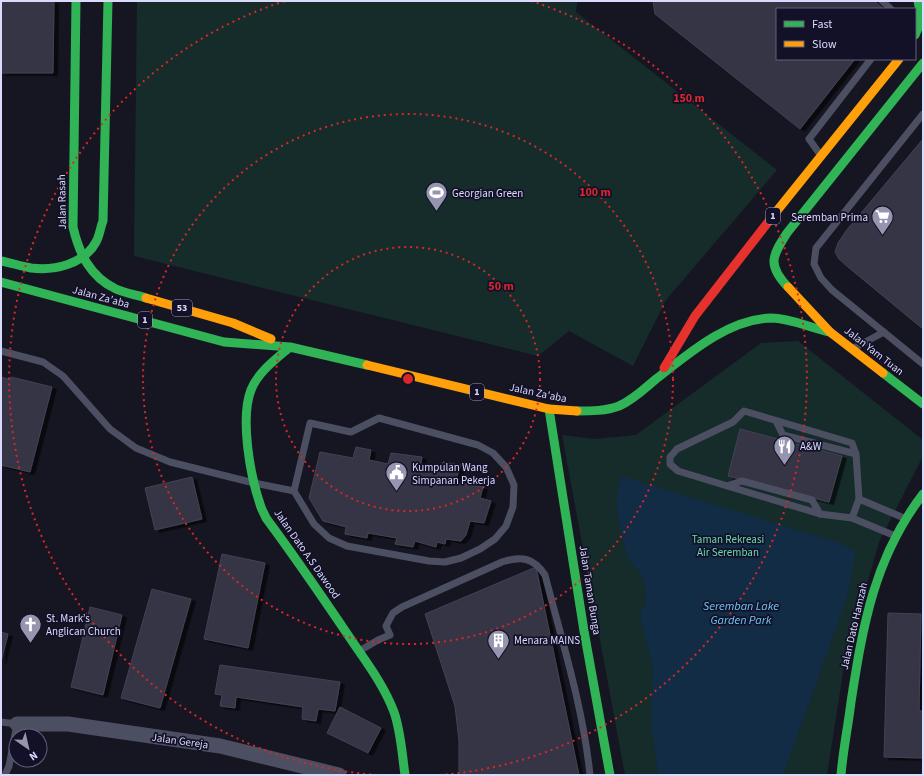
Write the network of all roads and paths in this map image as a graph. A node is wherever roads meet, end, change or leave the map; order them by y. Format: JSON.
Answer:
{"nodes":[{"id":1,"x":76,"y":1,"type":"edge"},
{"id":2,"x":108,"y":1,"type":"edge"},
{"id":3,"x":882,"y":1,"type":"edge"},
{"id":4,"x":918,"y":1,"type":"edge"},
{"id":5,"x":891,"y":8,"type":"edge"},
{"id":6,"x":916,"y":33,"type":"edge"},
{"id":7,"x":870,"y":60,"type":"edge"},
{"id":8,"x":898,"y":60,"type":"edge"},
{"id":9,"x":923,"y":63,"type":"edge"},
{"id":10,"x":923,"y":114,"type":"edge"},
{"id":11,"x":821,"y":155,"type":"junction"},
{"id":12,"x":82,"y":258,"type":"junction"},
{"id":13,"x":1,"y":261,"type":"edge"},
{"id":14,"x":1,"y":282,"type":"edge"},
{"id":15,"x":830,"y":332,"type":"junction"},
{"id":16,"x":884,"y":332,"type":"junction"},
{"id":17,"x":290,"y":347,"type":"junction"},
{"id":18,"x":851,"y":349,"type":"junction"},
{"id":19,"x":1,"y":351,"type":"edge"},
{"id":20,"x":923,"y":364,"type":"edge"},
{"id":21,"x":657,"y":379,"type":"junction"},
{"id":22,"x":923,"y":404,"type":"edge"},
{"id":23,"x":549,"y":409,"type":"junction"},
{"id":24,"x":776,"y":421,"type":"junction"},
{"id":25,"x":856,"y":454,"type":"junction"},
{"id":26,"x":254,"y":483,"type":"junction"},
{"id":27,"x":727,"y":486,"type":"junction"},
{"id":28,"x":294,"y":491,"type":"junction"},
{"id":29,"x":923,"y":494,"type":"edge"},
{"id":30,"x":859,"y":499,"type":"junction"},
{"id":31,"x":820,"y":514,"type":"junction"},
{"id":32,"x":852,"y":518,"type":"junction"},
{"id":33,"x":905,"y":518,"type":"junction"},
{"id":34,"x":895,"y":536,"type":"junction"},
{"id":35,"x":359,"y":651,"type":"junction"},
{"id":36,"x":1,"y":722,"type":"edge"},
{"id":37,"x":17,"y":724,"type":"junction"},
{"id":38,"x":5,"y":775,"type":"edge"},
{"id":39,"x":339,"y":775,"type":"edge"},
{"id":40,"x":405,"y":775,"type":"edge"},
{"id":41,"x":590,"y":775,"type":"edge"},
{"id":42,"x":610,"y":775,"type":"edge"},
{"id":43,"x":841,"y":775,"type":"edge"}],
"edges":[{"from":1,"to":12,"type":"main road","name":"Jalan Rasah","number":"53"},
{"from":2,"to":12,"type":"main road"},
{"from":3,"to":5,"type":"lane"},
{"from":4,"to":6,"type":"main road"},
{"from":7,"to":11,"type":"lane"},
{"from":8,"to":11,"type":"main road","number":"1"},
{"from":9,"to":15,"type":"main road","number":"1"},
{"from":10,"to":16,"type":"lane"},
{"from":11,"to":21,"type":"main road","number":"1"},
{"from":12,"to":13,"type":"main road"},
{"from":12,"to":17,"type":"main road","name":"Jalan Za'aba","number":"53"},
{"from":14,"to":17,"type":"main road","name":"Jalan Za'aba","number":"1"},
{"from":15,"to":18,"type":"main road","name":"Jalan Yam Tuan","number":"1"},
{"from":15,"to":21,"type":"main road","name":"Jalan Za'aba","number":"1"},
{"from":16,"to":18,"type":"lane"},
{"from":16,"to":20,"type":"lane"},
{"from":17,"to":23,"type":"main road","name":"Jalan Za'aba","number":"1"},
{"from":17,"to":26,"type":"main road","name":"Jalan Dato A.S Dawood"},
{"from":18,"to":22,"type":"main road","name":"Jalan Yam Tuan","number":"1"},
{"from":19,"to":26,"type":"lane"},
{"from":21,"to":23,"type":"main road","name":"Jalan Za'aba","number":"1"},
{"from":23,"to":42,"type":"main road","name":"Jalan Taman Bunga"},
{"from":24,"to":25,"type":"lane"},
{"from":24,"to":25,"type":"lane"},
{"from":24,"to":27,"type":"lane"},
{"from":25,"to":30,"type":"lane"},
{"from":26,"to":28,"type":"lane"},
{"from":26,"to":35,"type":"main road","name":"Jalan Dato A.S Dawood"},
{"from":27,"to":31,"type":"lane"},
{"from":27,"to":31,"type":"lane"},
{"from":28,"to":28,"type":"lane"},
{"from":29,"to":33,"type":"main road","name":"Jalan Dato Hamzah"},
{"from":30,"to":32,"type":"lane"},
{"from":30,"to":33,"type":"lane"},
{"from":31,"to":32,"type":"lane"},
{"from":32,"to":34,"type":"lane"},
{"from":33,"to":34,"type":"main road","name":"Jalan Dato Hamzah"},
{"from":34,"to":43,"type":"main road","name":"Jalan Dato Hamzah"},
{"from":35,"to":40,"type":"main road","name":"Jalan Dato A.S Dawood"},
{"from":35,"to":41,"type":"lane"},
{"from":36,"to":37,"type":"lane"},
{"from":37,"to":38,"type":"lane"},
{"from":37,"to":39,"type":"street","name":"Jalan Gereja"}]}
